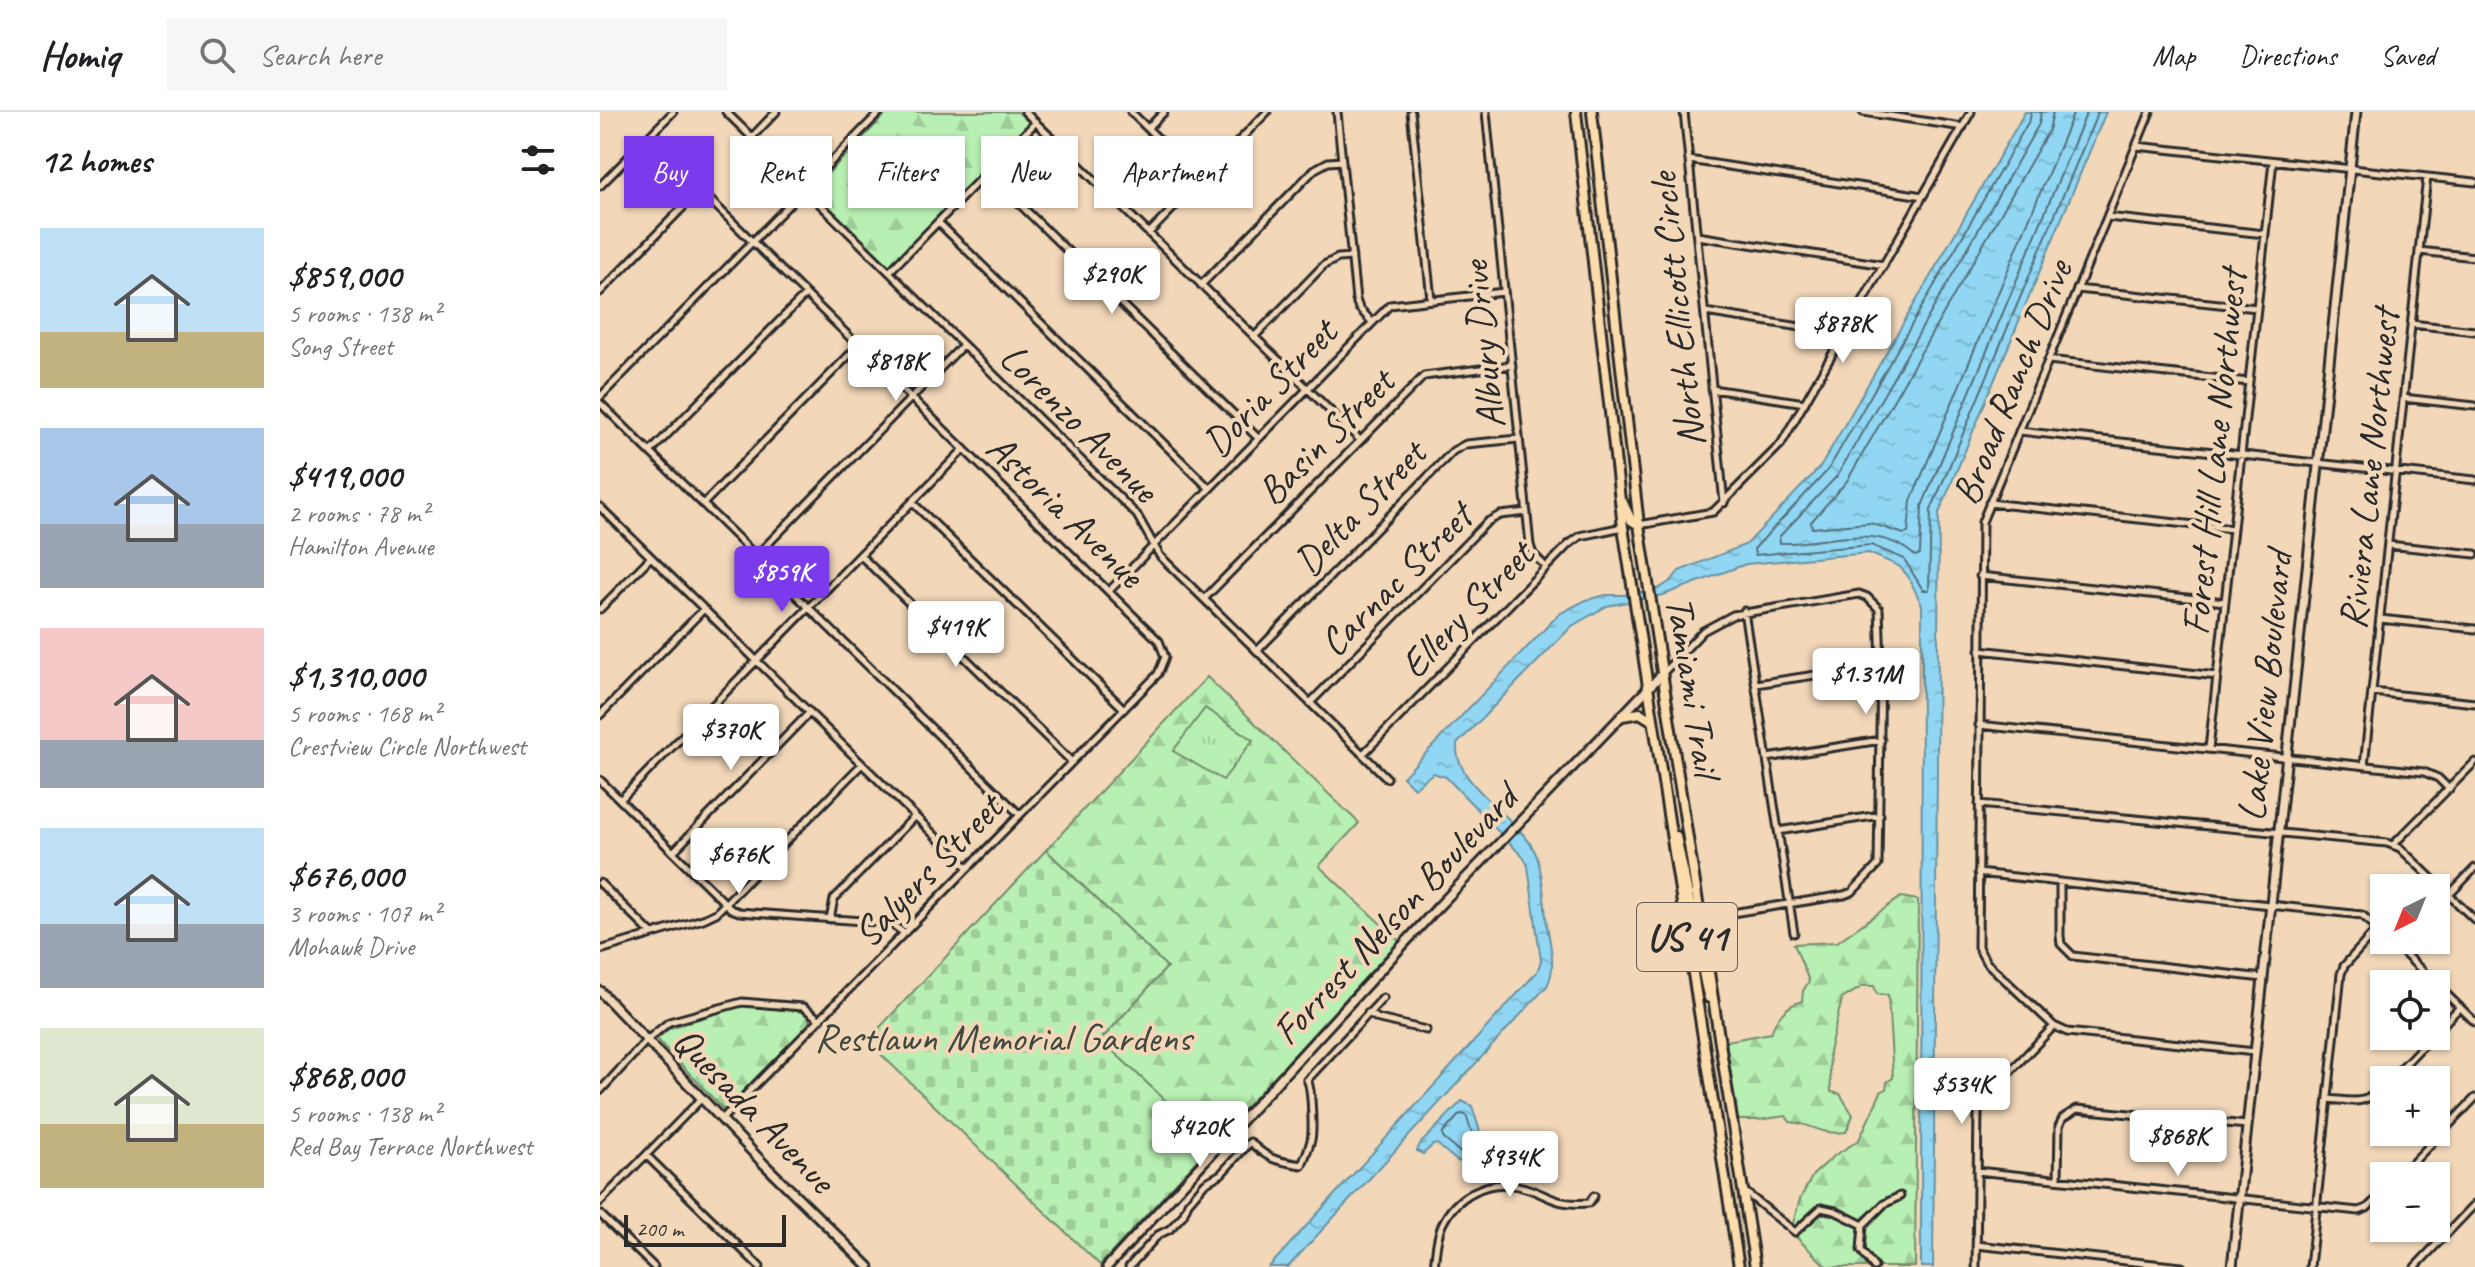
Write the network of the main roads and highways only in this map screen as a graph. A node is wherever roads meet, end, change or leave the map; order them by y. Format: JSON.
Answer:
{"nodes":[{"id":1,"x":1576,"y":112,"type":"edge"},
{"id":2,"x":1592,"y":112,"type":"edge"},
{"id":3,"x":1619,"y":495,"type":"junction"},
{"id":4,"x":1639,"y":525,"type":"junction"},
{"id":5,"x":1623,"y":527,"type":"junction"},
{"id":6,"x":1643,"y":549,"type":"junction"},
{"id":7,"x":1622,"y":716,"type":"road end"},
{"id":8,"x":1653,"y":721,"type":"junction"},
{"id":9,"x":1666,"y":805,"type":"junction"},
{"id":10,"x":1684,"y":916,"type":"junction"},
{"id":11,"x":1700,"y":919,"type":"junction"},
{"id":12,"x":1716,"y":1018,"type":"junction"},
{"id":13,"x":1739,"y":1267,"type":"edge"},
{"id":14,"x":1755,"y":1267,"type":"edge"}],
"edges":[{"from":1,"to":3,"type":"main road","name":"Tamiami Trail","number":"US 41"},
{"from":2,"to":4,"type":"main road","name":"Tamiami Trail","number":"US 41"},
{"from":3,"to":4,"type":"main road"},
{"from":3,"to":5,"type":"main road","name":"Tamiami Trail","number":"US 41"},
{"from":4,"to":6,"type":"main road","name":"Tamiami Trail","number":"US 41"},
{"from":5,"to":6,"type":"main road"},
{"from":5,"to":8,"type":"main road","name":"Tamiami Trail","number":"US 41"},
{"from":6,"to":11,"type":"main road","name":"Tamiami Trail","number":"US 41"},
{"from":7,"to":8,"type":"main road"},
{"from":8,"to":9,"type":"main road","name":"Tamiami Trail","number":"US 41"},
{"from":9,"to":10,"type":"main road","name":"Tamiami Trail","number":"US 41"},
{"from":9,"to":11,"type":"main road"},
{"from":10,"to":12,"type":"main road"},
{"from":10,"to":13,"type":"main road","name":"Tamiami Trail","number":"US 41"},
{"from":11,"to":12,"type":"main road","name":"Tamiami Trail","number":"US 41"},
{"from":12,"to":14,"type":"main road","name":"Tamiami Trail","number":"US 41"}]}
